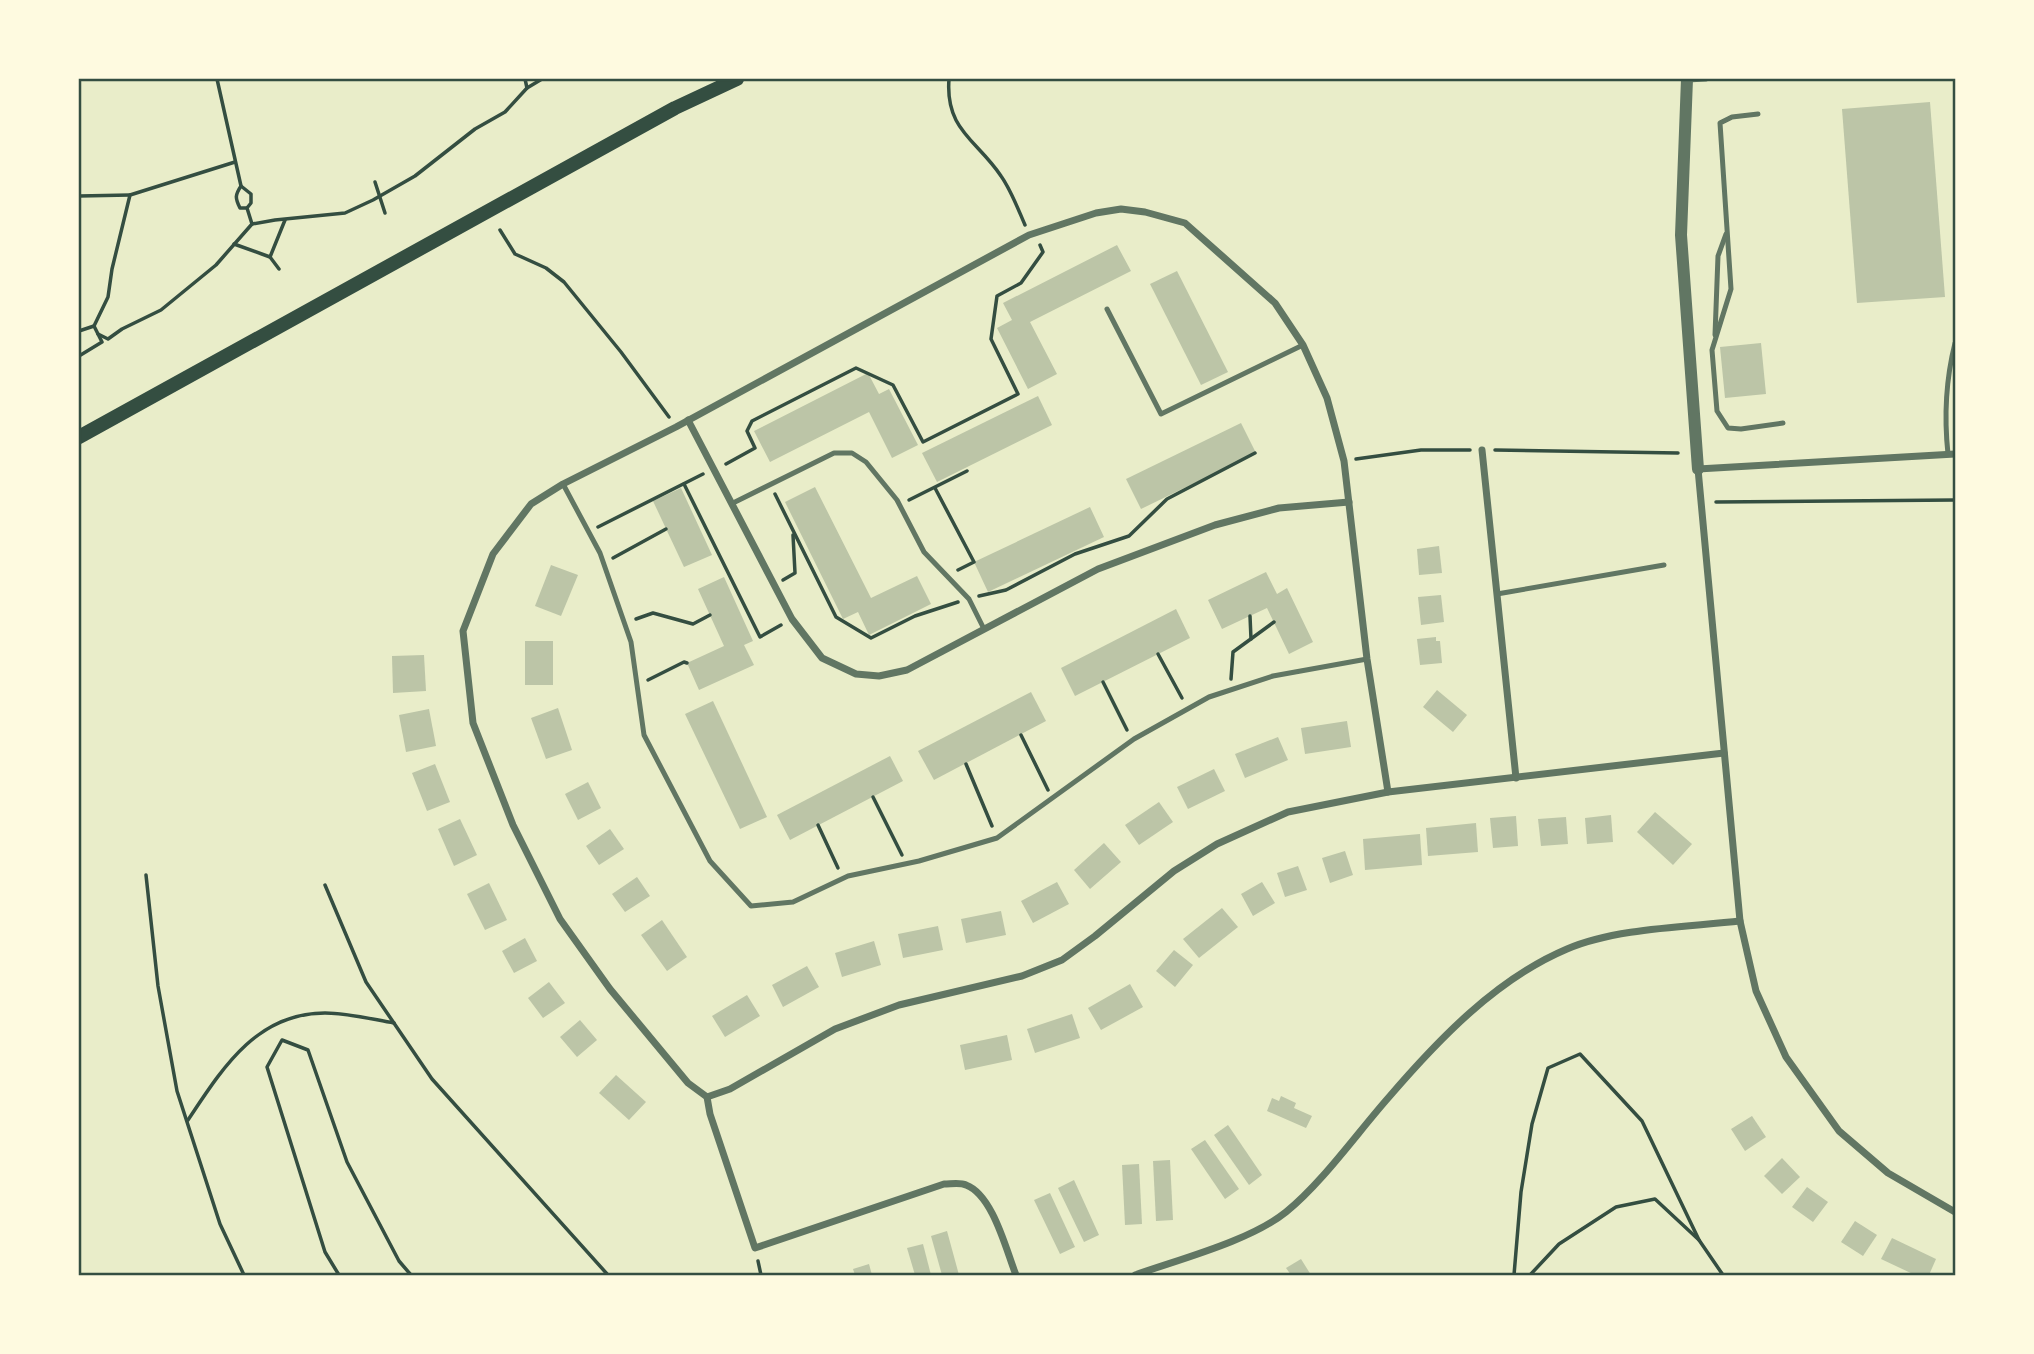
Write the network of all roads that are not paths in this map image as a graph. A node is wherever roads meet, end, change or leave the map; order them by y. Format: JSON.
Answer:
{"nodes":[{"id":1,"x":737,"y":79,"type":"edge"},
{"id":2,"x":1706,"y":79,"type":"edge"},
{"id":3,"x":1687,"y":80,"type":"edge"},
{"id":4,"x":1758,"y":114,"type":"dead end"},
{"id":5,"x":1728,"y":231,"type":"junction"},
{"id":6,"x":1107,"y":309,"type":"dead end"},
{"id":7,"x":1715,"y":342,"type":"junction"},
{"id":8,"x":1955,"y":343,"type":"edge"},
{"id":9,"x":1303,"y":345,"type":"junction"},
{"id":10,"x":688,"y":420,"type":"junction"},
{"id":11,"x":1783,"y":423,"type":"dead end"},
{"id":12,"x":79,"y":437,"type":"edge"},
{"id":13,"x":1482,"y":450,"type":"road end"},
{"id":14,"x":1951,"y":454,"type":"edge"},
{"id":15,"x":1699,"y":469,"type":"junction"},
{"id":16,"x":563,"y":484,"type":"junction"},
{"id":17,"x":1349,"y":502,"type":"junction"},
{"id":18,"x":733,"y":503,"type":"junction"},
{"id":19,"x":1664,"y":565,"type":"dead end"},
{"id":20,"x":1497,"y":594,"type":"junction"},
{"id":21,"x":984,"y":629,"type":"junction"},
{"id":22,"x":1367,"y":659,"type":"junction"},
{"id":23,"x":1724,"y":753,"type":"junction"},
{"id":24,"x":1516,"y":778,"type":"junction"},
{"id":25,"x":1388,"y":792,"type":"junction"},
{"id":26,"x":1740,"y":921,"type":"junction"},
{"id":27,"x":707,"y":1097,"type":"junction"},
{"id":28,"x":1955,"y":1212,"type":"edge"},
{"id":29,"x":1016,"y":1275,"type":"edge"},
{"id":30,"x":1135,"y":1275,"type":"edge"}],
"edges":[{"from":1,"to":12,"type":"main road"},
{"from":2,"to":3,"type":"lane"},
{"from":3,"to":15,"type":"street"},
{"from":4,"to":5,"type":"lane"},
{"from":5,"to":7,"type":"lane"},
{"from":5,"to":7,"type":"lane"},
{"from":6,"to":9,"type":"lane"},
{"from":7,"to":11,"type":"lane"},
{"from":8,"to":14,"type":"lane"},
{"from":9,"to":10,"type":"street"},
{"from":9,"to":17,"type":"street"},
{"from":10,"to":16,"type":"street"},
{"from":10,"to":18,"type":"street"},
{"from":13,"to":20,"type":"street"},
{"from":14,"to":15,"type":"street"},
{"from":15,"to":23,"type":"street"},
{"from":16,"to":22,"type":"lane"},
{"from":16,"to":27,"type":"street"},
{"from":17,"to":21,"type":"street"},
{"from":17,"to":22,"type":"street"},
{"from":18,"to":21,"type":"lane"},
{"from":18,"to":21,"type":"street"},
{"from":19,"to":20,"type":"lane"},
{"from":20,"to":24,"type":"street"},
{"from":22,"to":25,"type":"street"},
{"from":23,"to":24,"type":"street"},
{"from":23,"to":26,"type":"street"},
{"from":24,"to":25,"type":"street"},
{"from":25,"to":27,"type":"street"},
{"from":26,"to":28,"type":"street"},
{"from":26,"to":30,"type":"street"},
{"from":27,"to":29,"type":"street"}]}
